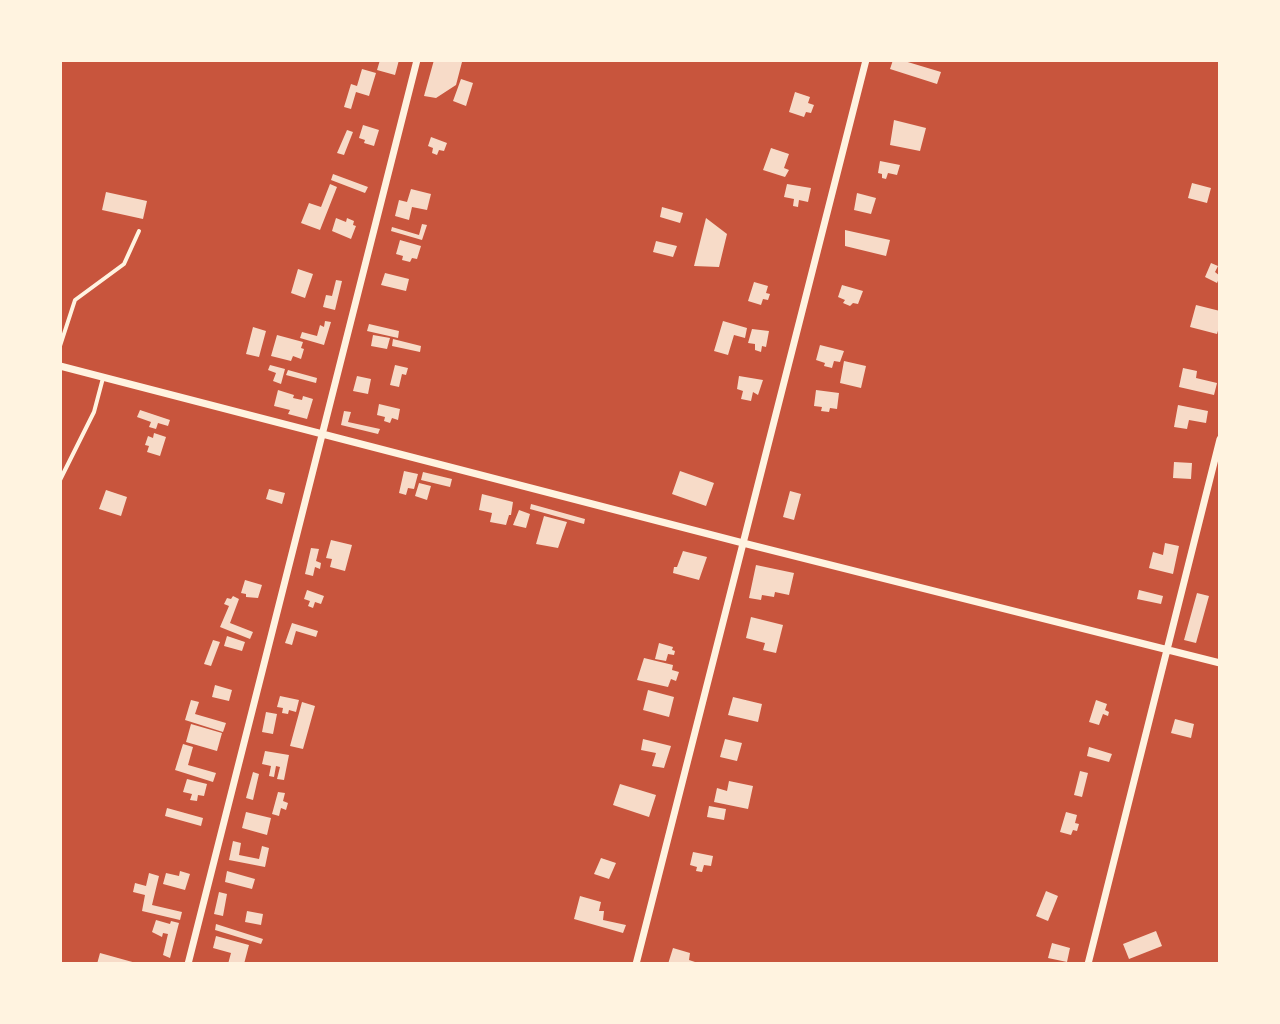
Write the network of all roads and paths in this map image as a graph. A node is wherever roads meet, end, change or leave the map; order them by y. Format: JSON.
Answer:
{"nodes":[{"id":1,"x":417,"y":60,"type":"edge"},
{"id":2,"x":866,"y":60,"type":"edge"},
{"id":3,"x":139,"y":231,"type":"dead end"},
{"id":4,"x":60,"y":346,"type":"edge"},
{"id":5,"x":60,"y":366,"type":"edge"},
{"id":6,"x":103,"y":378,"type":"junction"},
{"id":7,"x":322,"y":434,"type":"junction"},
{"id":8,"x":1220,"y":439,"type":"edge"},
{"id":9,"x":60,"y":480,"type":"edge"},
{"id":10,"x":743,"y":543,"type":"junction"},
{"id":11,"x":1166,"y":650,"type":"junction"},
{"id":12,"x":1220,"y":663,"type":"edge"},
{"id":13,"x":188,"y":964,"type":"edge"},
{"id":14,"x":636,"y":964,"type":"edge"},
{"id":15,"x":1088,"y":964,"type":"edge"}],
"edges":[{"from":1,"to":7,"type":"street"},
{"from":2,"to":10,"type":"street"},
{"from":3,"to":4,"type":"lane"},
{"from":5,"to":6,"type":"street"},
{"from":6,"to":7,"type":"street"},
{"from":6,"to":9,"type":"lane"},
{"from":7,"to":10,"type":"street"},
{"from":7,"to":13,"type":"street"},
{"from":8,"to":11,"type":"street"},
{"from":10,"to":11,"type":"street"},
{"from":10,"to":14,"type":"street"},
{"from":11,"to":12,"type":"street"},
{"from":11,"to":15,"type":"street"}]}
